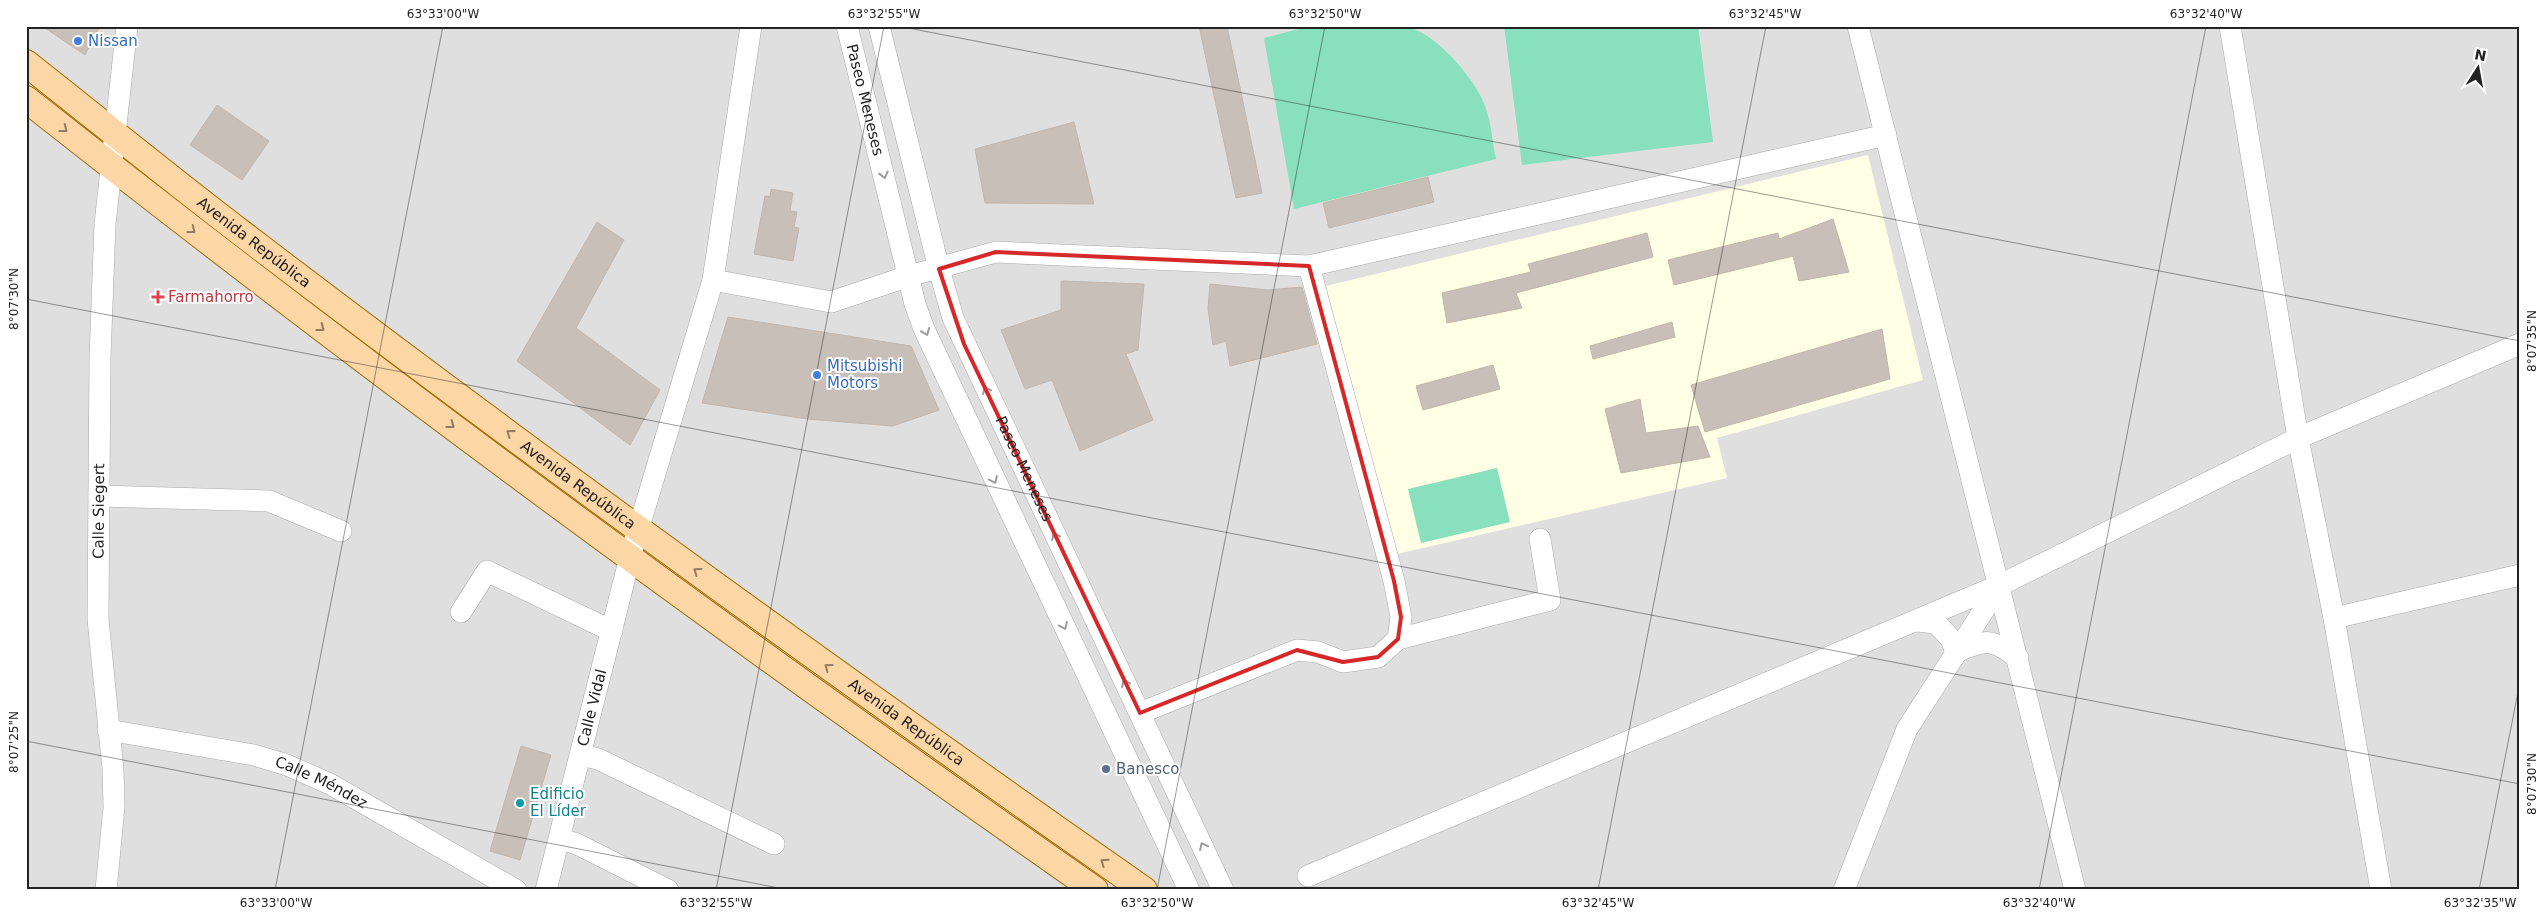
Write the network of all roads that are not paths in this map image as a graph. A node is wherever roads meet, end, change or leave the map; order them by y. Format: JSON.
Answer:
{"nodes":[{"id":1,"x":127,"y":26,"type":"edge"},
{"id":2,"x":751,"y":26,"type":"edge"},
{"id":3,"x":847,"y":26,"type":"edge"},
{"id":4,"x":879,"y":26,"type":"edge"},
{"id":5,"x":1858,"y":26,"type":"edge"},
{"id":6,"x":2230,"y":26,"type":"edge"},
{"id":7,"x":26,"y":63,"type":"edge"},
{"id":8,"x":26,"y":99,"type":"edge"},
{"id":9,"x":114,"y":132,"type":"junction"},
{"id":10,"x":1886,"y":136,"type":"junction"},
{"id":11,"x":110,"y":165,"type":"junction"},
{"id":12,"x":1309,"y":266,"type":"junction"},
{"id":13,"x":939,"y":269,"type":"junction"},
{"id":14,"x":908,"y":276,"type":"junction"},
{"id":15,"x":713,"y":280,"type":"junction"},
{"id":16,"x":2520,"y":344,"type":"edge"},
{"id":17,"x":2298,"y":438,"type":"junction"},
{"id":18,"x":99,"y":496,"type":"junction"},
{"id":19,"x":639,"y":528,"type":"junction"},
{"id":20,"x":341,"y":531,"type":"dead end"},
{"id":21,"x":1540,"y":539,"type":"dead end"},
{"id":22,"x":630,"y":557,"type":"junction"},
{"id":23,"x":2520,"y":575,"type":"edge"},
{"id":24,"x":2000,"y":585,"type":"junction"},
{"id":25,"x":461,"y":612,"type":"dead end"},
{"id":26,"x":2334,"y":618,"type":"junction"},
{"id":27,"x":1917,"y":621,"type":"junction"},
{"id":28,"x":612,"y":631,"type":"junction"},
{"id":29,"x":1398,"y":639,"type":"junction"},
{"id":30,"x":1956,"y":652,"type":"junction"},
{"id":31,"x":2018,"y":658,"type":"junction"},
{"id":32,"x":1140,"y":713,"type":"junction"},
{"id":33,"x":108,"y":730,"type":"junction"},
{"id":34,"x":582,"y":755,"type":"junction"},
{"id":35,"x":561,"y":839,"type":"junction"},
{"id":36,"x":774,"y":844,"type":"dead end"},
{"id":37,"x":1308,"y":876,"type":"dead end"},
{"id":38,"x":106,"y":890,"type":"edge"},
{"id":39,"x":516,"y":890,"type":"edge"},
{"id":40,"x":546,"y":890,"type":"edge"},
{"id":41,"x":668,"y":890,"type":"edge"},
{"id":42,"x":1095,"y":890,"type":"edge"},
{"id":43,"x":1144,"y":890,"type":"edge"},
{"id":44,"x":1189,"y":890,"type":"edge"},
{"id":45,"x":1223,"y":890,"type":"edge"},
{"id":46,"x":1844,"y":890,"type":"edge"},
{"id":47,"x":2076,"y":890,"type":"edge"},
{"id":48,"x":2381,"y":890,"type":"edge"}],
"edges":[{"from":1,"to":9,"type":"street","name":"Calle Siegert"},
{"from":2,"to":15,"type":"street","name":"Calle Vidal"},
{"from":3,"to":14,"type":"street","name":"Paseo Meneses","one_way":true},
{"from":4,"to":13,"type":"street","name":"Paseo Meneses"},
{"from":5,"to":10,"type":"street"},
{"from":6,"to":17,"type":"street"},
{"from":7,"to":9,"type":"main road","name":"Avenida República"},
{"from":8,"to":11,"type":"main road","name":"Avenida República","one_way":true},
{"from":9,"to":11,"type":"street","name":"Calle Siegert"},
{"from":19,"to":9,"type":"main road","name":"Avenida República","one_way":true},
{"from":10,"to":12,"type":"street"},
{"from":10,"to":24,"type":"street"},
{"from":11,"to":18,"type":"street","name":"Calle Siegert"},
{"from":11,"to":22,"type":"main road","name":"Avenida República","one_way":true},
{"from":12,"to":13,"type":"street"},
{"from":12,"to":29,"type":"street"},
{"from":13,"to":14,"type":"street"},
{"from":32,"to":13,"type":"street","name":"Paseo Meneses","one_way":true},
{"from":14,"to":15,"type":"street"},
{"from":14,"to":44,"type":"street","name":"Paseo Meneses","one_way":true},
{"from":15,"to":19,"type":"street","name":"Calle Vidal"},
{"from":16,"to":17,"type":"street"},
{"from":17,"to":24,"type":"street"},
{"from":17,"to":26,"type":"street"},
{"from":18,"to":20,"type":"street"},
{"from":18,"to":33,"type":"street","name":"Calle Siegert"},
{"from":19,"to":22,"type":"street","name":"Calle Vidal"},
{"from":43,"to":19,"type":"main road","name":"Avenida República","one_way":true},
{"from":21,"to":29,"type":"street"},
{"from":22,"to":28,"type":"street","name":"Calle Vidal"},
{"from":22,"to":42,"type":"main road","name":"Avenida República"},
{"from":23,"to":26,"type":"street"},
{"from":24,"to":27,"type":"street"},
{"from":24,"to":30,"type":"street"},
{"from":24,"to":31,"type":"street"},
{"from":25,"to":28,"type":"street"},
{"from":26,"to":48,"type":"street"},
{"from":27,"to":30,"type":"street"},
{"from":27,"to":37,"type":"street"},
{"from":28,"to":34,"type":"street","name":"Calle Vidal"},
{"from":29,"to":32,"type":"street"},
{"from":30,"to":31,"type":"street"},
{"from":30,"to":46,"type":"street"},
{"from":31,"to":47,"type":"street"},
{"from":45,"to":32,"type":"street","name":"Paseo Meneses","one_way":true},
{"from":33,"to":38,"type":"street","name":"Calle Siegert"},
{"from":33,"to":39,"type":"street","name":"Calle Méndez"},
{"from":34,"to":35,"type":"street","name":"Calle Vidal"},
{"from":34,"to":36,"type":"street"},
{"from":35,"to":40,"type":"street","name":"Calle Vidal"},
{"from":35,"to":41,"type":"street"}]}
